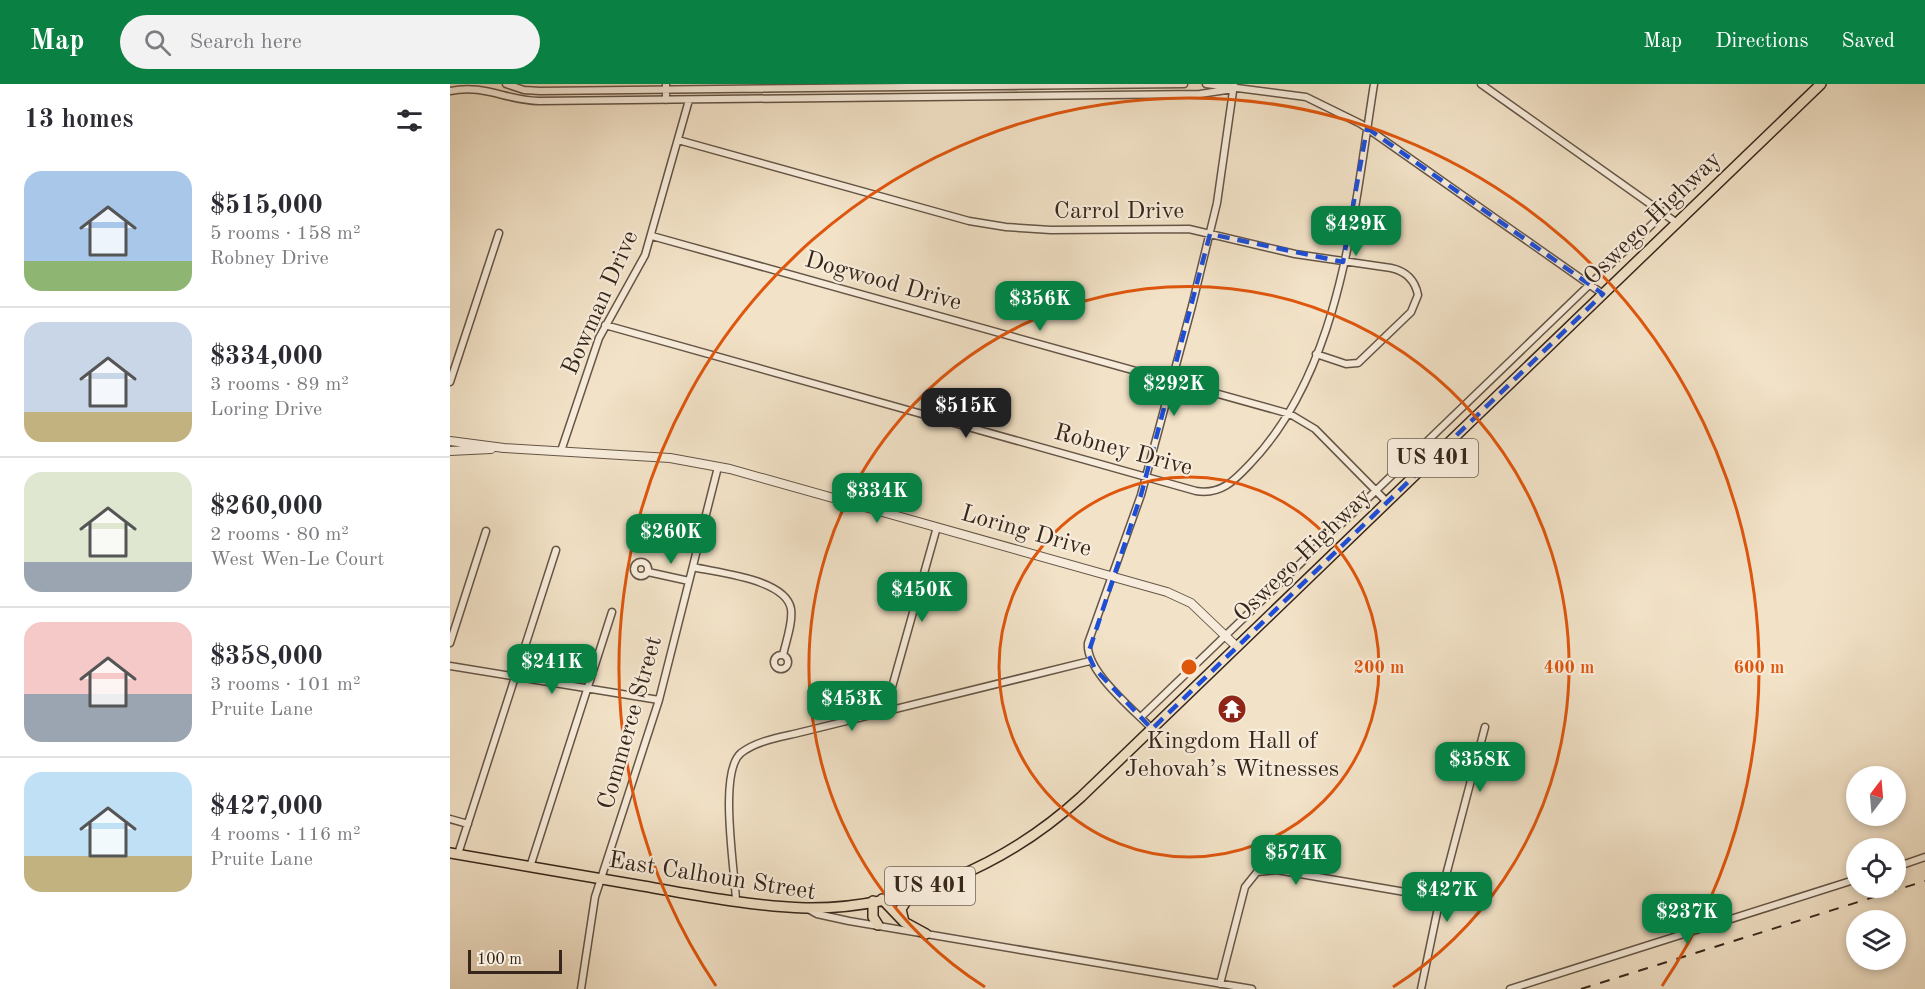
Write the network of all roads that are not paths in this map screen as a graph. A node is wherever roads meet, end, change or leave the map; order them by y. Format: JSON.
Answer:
{"nodes":[{"id":1,"x":506,"y":84,"type":"edge"},
{"id":2,"x":1184,"y":84,"type":"edge"},
{"id":3,"x":1206,"y":84,"type":"edge"},
{"id":4,"x":1374,"y":84,"type":"edge"},
{"id":5,"x":1481,"y":84,"type":"edge"},
{"id":6,"x":1821,"y":84,"type":"edge"},
{"id":7,"x":484,"y":85,"type":"edge"},
{"id":8,"x":1042,"y":85,"type":"edge"},
{"id":9,"x":1233,"y":86,"type":"edge"},
{"id":10,"x":666,"y":87,"type":"edge"},
{"id":11,"x":450,"y":91,"type":"edge"},
{"id":12,"x":666,"y":100,"type":"junction"},
{"id":13,"x":689,"y":100,"type":"junction"},
{"id":14,"x":1367,"y":128,"type":"junction"},
{"id":15,"x":678,"y":140,"type":"junction"},
{"id":16,"x":1695,"y":183,"type":"dead end"},
{"id":17,"x":1664,"y":213,"type":"junction"},
{"id":18,"x":1677,"y":223,"type":"junction"},
{"id":19,"x":499,"y":233,"type":"dead end"},
{"id":20,"x":1210,"y":234,"type":"junction"},
{"id":21,"x":652,"y":236,"type":"junction"},
{"id":22,"x":1343,"y":262,"type":"junction"},
{"id":23,"x":1589,"y":285,"type":"junction"},
{"id":24,"x":1603,"y":294,"type":"junction"},
{"id":25,"x":605,"y":325,"type":"junction"},
{"id":26,"x":1316,"y":354,"type":"junction"},
{"id":27,"x":1172,"y":381,"type":"junction"},
{"id":28,"x":450,"y":382,"type":"edge"},
{"id":29,"x":1290,"y":414,"type":"junction"},
{"id":30,"x":450,"y":441,"type":"edge"},
{"id":31,"x":504,"y":448,"type":"junction"},
{"id":32,"x":450,"y":451,"type":"edge"},
{"id":33,"x":561,"y":451,"type":"junction"},
{"id":34,"x":718,"y":466,"type":"junction"},
{"id":35,"x":1146,"y":476,"type":"junction"},
{"id":36,"x":1376,"y":491,"type":"junction"},
{"id":37,"x":1387,"y":502,"type":"junction"},
{"id":38,"x":937,"y":527,"type":"junction"},
{"id":39,"x":486,"y":531,"type":"dead end"},
{"id":40,"x":556,"y":550,"type":"dead end"},
{"id":41,"x":693,"y":567,"type":"junction"},
{"id":42,"x":648,"y":572,"type":"dead end"},
{"id":43,"x":1112,"y":576,"type":"junction"},
{"id":44,"x":689,"y":581,"type":"junction"},
{"id":45,"x":612,"y":612,"type":"dead end"},
{"id":46,"x":1225,"y":635,"type":"junction"},
{"id":47,"x":450,"y":644,"type":"edge"},
{"id":48,"x":1237,"y":647,"type":"junction"},
{"id":49,"x":783,"y":655,"type":"dead end"},
{"id":50,"x":1090,"y":661,"type":"junction"},
{"id":51,"x":450,"y":666,"type":"edge"},
{"id":52,"x":515,"y":677,"type":"junction"},
{"id":53,"x":587,"y":688,"type":"junction"},
{"id":54,"x":659,"y":700,"type":"junction"},
{"id":55,"x":885,"y":712,"type":"junction"},
{"id":56,"x":1141,"y":717,"type":"junction"},
{"id":57,"x":1485,"y":727,"type":"dead end"},
{"id":58,"x":1152,"y":729,"type":"junction"},
{"id":59,"x":450,"y":819,"type":"edge"},
{"id":60,"x":468,"y":824,"type":"junction"},
{"id":61,"x":454,"y":854,"type":"edge"},
{"id":62,"x":1925,"y":857,"type":"edge"},
{"id":63,"x":1906,"y":864,"type":"edge"},
{"id":64,"x":530,"y":867,"type":"junction"},
{"id":65,"x":601,"y":879,"type":"junction"},
{"id":66,"x":1846,"y":882,"type":"edge"},
{"id":67,"x":912,"y":891,"type":"junction"},
{"id":68,"x":1440,"y":897,"type":"junction"},
{"id":69,"x":878,"y":900,"type":"junction"},
{"id":70,"x":736,"y":901,"type":"junction"},
{"id":71,"x":807,"y":908,"type":"junction"},
{"id":72,"x":904,"y":922,"type":"junction"},
{"id":73,"x":878,"y":925,"type":"junction"},
{"id":74,"x":926,"y":934,"type":"junction"},
{"id":75,"x":1220,"y":984,"type":"junction"},
{"id":76,"x":581,"y":989,"type":"edge"},
{"id":77,"x":1252,"y":989,"type":"edge"},
{"id":78,"x":1421,"y":989,"type":"edge"},
{"id":79,"x":1510,"y":989,"type":"edge"}],
"edges":[{"from":1,"to":10,"type":"street"},
{"from":2,"to":8,"type":"street"},
{"from":3,"to":9,"type":"street"},
{"from":4,"to":14,"type":"street","name":"Robney Drive"},
{"from":5,"to":17,"type":"street"},
{"from":6,"to":18,"type":"main road","name":"Oswego Highway","number":"US 401"},
{"from":7,"to":11,"type":"street"},
{"from":7,"to":12,"type":"street"},
{"from":8,"to":10,"type":"street"},
{"from":9,"to":13,"type":"street"},
{"from":9,"to":14,"type":"street"},
{"from":9,"to":20,"type":"street"},
{"from":10,"to":12,"type":"street"},
{"from":12,"to":13,"type":"street"},
{"from":13,"to":15,"type":"street","name":"Bowman Drive"},
{"from":14,"to":22,"type":"street","name":"Robney Drive"},
{"from":14,"to":23,"type":"street"},
{"from":15,"to":20,"type":"street","name":"Carrol Drive"},
{"from":15,"to":21,"type":"street","name":"Bowman Drive"},
{"from":16,"to":17,"type":"street","name":"Oswego Highway"},
{"from":17,"to":18,"type":"street"},
{"from":17,"to":23,"type":"street","name":"Oswego Highway"},
{"from":18,"to":24,"type":"main road","name":"Oswego Highway","number":"US 401"},
{"from":19,"to":28,"type":"street"},
{"from":20,"to":22,"type":"street","name":"Carrol Drive"},
{"from":20,"to":27,"type":"street"},
{"from":21,"to":25,"type":"street","name":"Bowman Drive"},
{"from":21,"to":27,"type":"street","name":"Dogwood Drive"},
{"from":22,"to":26,"type":"street","name":"Robney Drive"},
{"from":22,"to":26,"type":"street","name":"Carrol Drive"},
{"from":23,"to":24,"type":"street"},
{"from":23,"to":36,"type":"street","name":"Oswego Highway"},
{"from":24,"to":37,"type":"main road","name":"Oswego Highway","number":"US 401"},
{"from":25,"to":33,"type":"street","name":"Bowman Drive"},
{"from":25,"to":35,"type":"street","name":"Robney Drive"},
{"from":26,"to":29,"type":"street","name":"Robney Drive"},
{"from":27,"to":29,"type":"street","name":"Dogwood Drive"},
{"from":27,"to":35,"type":"street"},
{"from":29,"to":35,"type":"street","name":"Robney Drive"},
{"from":29,"to":36,"type":"street","name":"Dogwood Drive"},
{"from":30,"to":31,"type":"street","name":"Loring Drive"},
{"from":31,"to":32,"type":"street","name":"Loring Drive"},
{"from":31,"to":33,"type":"street","name":"Loring Drive"},
{"from":33,"to":34,"type":"street","name":"Loring Drive"},
{"from":34,"to":38,"type":"street","name":"Loring Drive"},
{"from":34,"to":41,"type":"street","name":"Commerce Street"},
{"from":35,"to":43,"type":"street"},
{"from":36,"to":37,"type":"street","name":"Dogwood Drive"},
{"from":36,"to":46,"type":"street","name":"Oswego Highway"},
{"from":37,"to":48,"type":"main road","name":"Oswego Highway","number":"US 401"},
{"from":38,"to":43,"type":"street","name":"Loring Drive"},
{"from":38,"to":55,"type":"street"},
{"from":39,"to":47,"type":"street"},
{"from":40,"to":52,"type":"street"},
{"from":41,"to":44,"type":"street","name":"Commerce Street"},
{"from":41,"to":49,"type":"street"},
{"from":42,"to":44,"type":"street"},
{"from":43,"to":46,"type":"street","name":"Loring Drive"},
{"from":43,"to":50,"type":"street"},
{"from":44,"to":54,"type":"street","name":"Commerce Street"},
{"from":45,"to":53,"type":"street"},
{"from":46,"to":48,"type":"street","name":"Loring Drive"},
{"from":46,"to":56,"type":"street","name":"Oswego Highway"},
{"from":48,"to":58,"type":"main road","name":"Oswego Highway","number":"US 401"},
{"from":50,"to":55,"type":"street"},
{"from":50,"to":56,"type":"street"},
{"from":51,"to":52,"type":"street"},
{"from":52,"to":53,"type":"street"},
{"from":52,"to":60,"type":"street"},
{"from":53,"to":54,"type":"street"},
{"from":53,"to":64,"type":"street"},
{"from":54,"to":65,"type":"street","name":"Commerce Street"},
{"from":55,"to":70,"type":"street"},
{"from":56,"to":58,"type":"street"},
{"from":57,"to":68,"type":"street"},
{"from":58,"to":67,"type":"main road","name":"Oswego Highway","number":"US 401"},
{"from":59,"to":60,"type":"street"},
{"from":60,"to":61,"type":"street"},
{"from":61,"to":64,"type":"main road","name":"East Calhoun Street","number":"US 401"},
{"from":62,"to":63,"type":"street"},
{"from":64,"to":65,"type":"main road","name":"East Calhoun Street","number":"US 401"},
{"from":65,"to":70,"type":"main road","name":"East Calhoun Street","number":"US 401"},
{"from":65,"to":76,"type":"street","name":"Commerce Street"},
{"from":66,"to":79,"type":"street"},
{"from":67,"to":69,"type":"main road","name":"Oswego Highway","number":"US 401"},
{"from":67,"to":72,"type":"main road"},
{"from":68,"to":75,"type":"street"},
{"from":68,"to":78,"type":"street"},
{"from":69,"to":71,"type":"main road","name":"Oswego Highway","number":"US 401"},
{"from":69,"to":72,"type":"main road"},
{"from":69,"to":73,"type":"main road"},
{"from":70,"to":71,"type":"main road","name":"East Calhoun Street","number":"US 401"},
{"from":71,"to":73,"type":"street","name":"East Calhoun Street"},
{"from":72,"to":74,"type":"main road"},
{"from":73,"to":74,"type":"street","name":"East Calhoun Street"},
{"from":74,"to":75,"type":"street","name":"East Calhoun Street"},
{"from":75,"to":77,"type":"street","name":"East Calhoun Street"}]}
